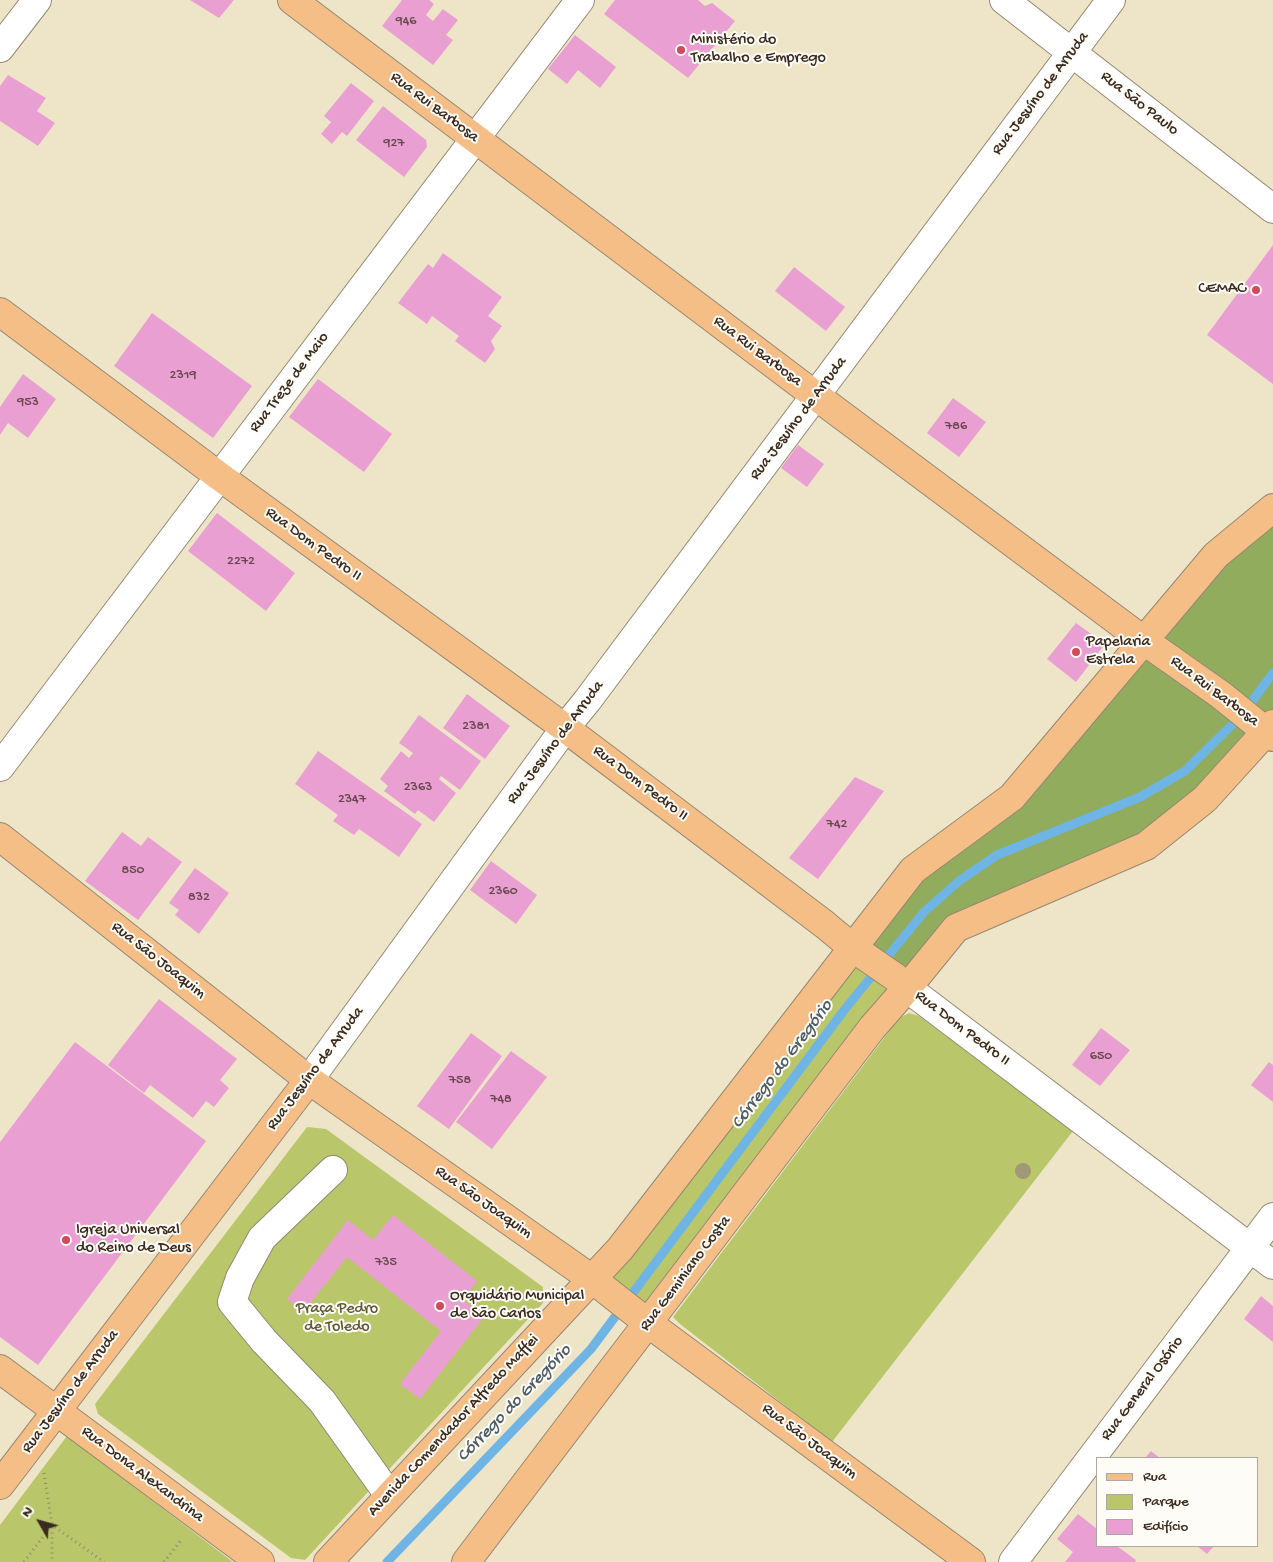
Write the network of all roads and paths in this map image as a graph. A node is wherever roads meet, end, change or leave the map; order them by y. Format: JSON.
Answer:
{"nodes":[{"id":1,"x":36,"y":0,"type":"edge"},
{"id":2,"x":292,"y":0,"type":"edge"},
{"id":3,"x":580,"y":0,"type":"edge"},
{"id":4,"x":1004,"y":0,"type":"edge"},
{"id":5,"x":1111,"y":0,"type":"edge"},
{"id":6,"x":0,"y":48,"type":"edge"},
{"id":7,"x":1072,"y":52,"type":"junction"},
{"id":8,"x":475,"y":138,"type":"junction"},
{"id":9,"x":1273,"y":209,"type":"edge"},
{"id":10,"x":0,"y":312,"type":"edge"},
{"id":11,"x":816,"y":396,"type":"junction"},
{"id":12,"x":219,"y":476,"type":"junction"},
{"id":13,"x":1273,"y":508,"type":"edge"},
{"id":14,"x":1143,"y":640,"type":"junction"},
{"id":15,"x":565,"y":728,"type":"junction"},
{"id":16,"x":1268,"y":730,"type":"edge"},
{"id":17,"x":0,"y":767,"type":"edge"},
{"id":18,"x":0,"y":837,"type":"edge"},
{"id":19,"x":858,"y":952,"type":"junction"},
{"id":20,"x":901,"y":982,"type":"junction"},
{"id":21,"x":309,"y":1080,"type":"junction"},
{"id":22,"x":334,"y":1170,"type":"dead end"},
{"id":23,"x":1273,"y":1217,"type":"edge"},
{"id":24,"x":1250,"y":1248,"type":"junction"},
{"id":25,"x":1273,"y":1265,"type":"edge"},
{"id":26,"x":601,"y":1286,"type":"junction"},
{"id":27,"x":642,"y":1319,"type":"junction"},
{"id":28,"x":0,"y":1369,"type":"edge"},
{"id":29,"x":56,"y":1411,"type":"junction"},
{"id":30,"x":39,"y":1434,"type":"junction"},
{"id":31,"x":0,"y":1485,"type":"edge"},
{"id":32,"x":390,"y":1495,"type":"junction"},
{"id":33,"x":52,"y":1525,"type":"junction"},
{"id":34,"x":24,"y":1562,"type":"edge"},
{"id":35,"x":52,"y":1562,"type":"edge"},
{"id":36,"x":104,"y":1562,"type":"edge"},
{"id":37,"x":260,"y":1562,"type":"edge"},
{"id":38,"x":328,"y":1562,"type":"edge"},
{"id":39,"x":466,"y":1562,"type":"edge"},
{"id":40,"x":971,"y":1562,"type":"edge"},
{"id":41,"x":1013,"y":1562,"type":"edge"}],
"edges":[{"from":1,"to":6,"type":"street"},
{"from":2,"to":8,"type":"main road","name":"Rua Rui Barbosa"},
{"from":3,"to":8,"type":"street","name":"Rua Treze de Maio"},
{"from":4,"to":7,"type":"street","name":"Rua São Paulo"},
{"from":5,"to":7,"type":"street","name":"Rua Jesuíno de Arruda"},
{"from":7,"to":9,"type":"street","name":"Rua São Paulo"},
{"from":7,"to":11,"type":"street","name":"Rua Jesuíno de Arruda"},
{"from":8,"to":11,"type":"main road","name":"Rua Rui Barbosa"},
{"from":8,"to":12,"type":"street","name":"Rua Treze de Maio"},
{"from":10,"to":12,"type":"main road","name":"Rua Dom Pedro II"},
{"from":11,"to":14,"type":"main road","name":"Rua Rui Barbosa"},
{"from":11,"to":15,"type":"street","name":"Rua Jesuíno de Arruda"},
{"from":12,"to":15,"type":"main road","name":"Rua Dom Pedro II"},
{"from":12,"to":17,"type":"street","name":"Rua Treze de Maio"},
{"from":13,"to":14,"type":"main road","name":"Avenida Comendador Alfredo Maffei"},
{"from":14,"to":16,"type":"main road","name":"Rua Rui Barbosa"},
{"from":14,"to":19,"type":"main road","name":"Avenida Comendador Alfredo Maffei"},
{"from":15,"to":19,"type":"main road","name":"Rua Dom Pedro II"},
{"from":15,"to":21,"type":"street","name":"Rua Jesuíno de Arruda"},
{"from":16,"to":20,"type":"main road"},
{"from":18,"to":21,"type":"main road","name":"Rua São Joaquim"},
{"from":19,"to":20,"type":"main road","name":"Rua Dom Pedro II"},
{"from":19,"to":26,"type":"main road","name":"Avenida Comendador Alfredo Maffei"},
{"from":20,"to":24,"type":"street","name":"Rua Dom Pedro II"},
{"from":20,"to":27,"type":"main road","name":"Rua Geminiano Costa"},
{"from":21,"to":26,"type":"main road","name":"Rua São Joaquim"},
{"from":21,"to":29,"type":"main road","name":"Rua Jesuíno de Arruda"},
{"from":22,"to":32,"type":"street"},
{"from":23,"to":24,"type":"street","name":"Rua General Osório"},
{"from":24,"to":25,"type":"street","name":"Rua Dom Pedro II"},
{"from":24,"to":41,"type":"street","name":"Rua General Osório"},
{"from":26,"to":27,"type":"main road","name":"Rua São Joaquim"},
{"from":26,"to":32,"type":"main road","name":"Avenida Comendador Alfredo Maffei"},
{"from":27,"to":39,"type":"main road","name":"Rua Geminiano Costa"},
{"from":27,"to":40,"type":"main road","name":"Rua São Joaquim"},
{"from":28,"to":29,"type":"main road","name":"Rua Dona Alexandrina"},
{"from":29,"to":30,"type":"main road","name":"Rua Jesuíno de Arruda"},
{"from":29,"to":37,"type":"main road","name":"Rua Dona Alexandrina"},
{"from":30,"to":31,"type":"main road","name":"Rua Jesuíno de Arruda"},
{"from":30,"to":33,"type":"path"},
{"from":32,"to":38,"type":"main road","name":"Avenida Comendador Alfredo Maffei"},
{"from":33,"to":34,"type":"path"},
{"from":33,"to":35,"type":"path"},
{"from":33,"to":36,"type":"path"}]}
